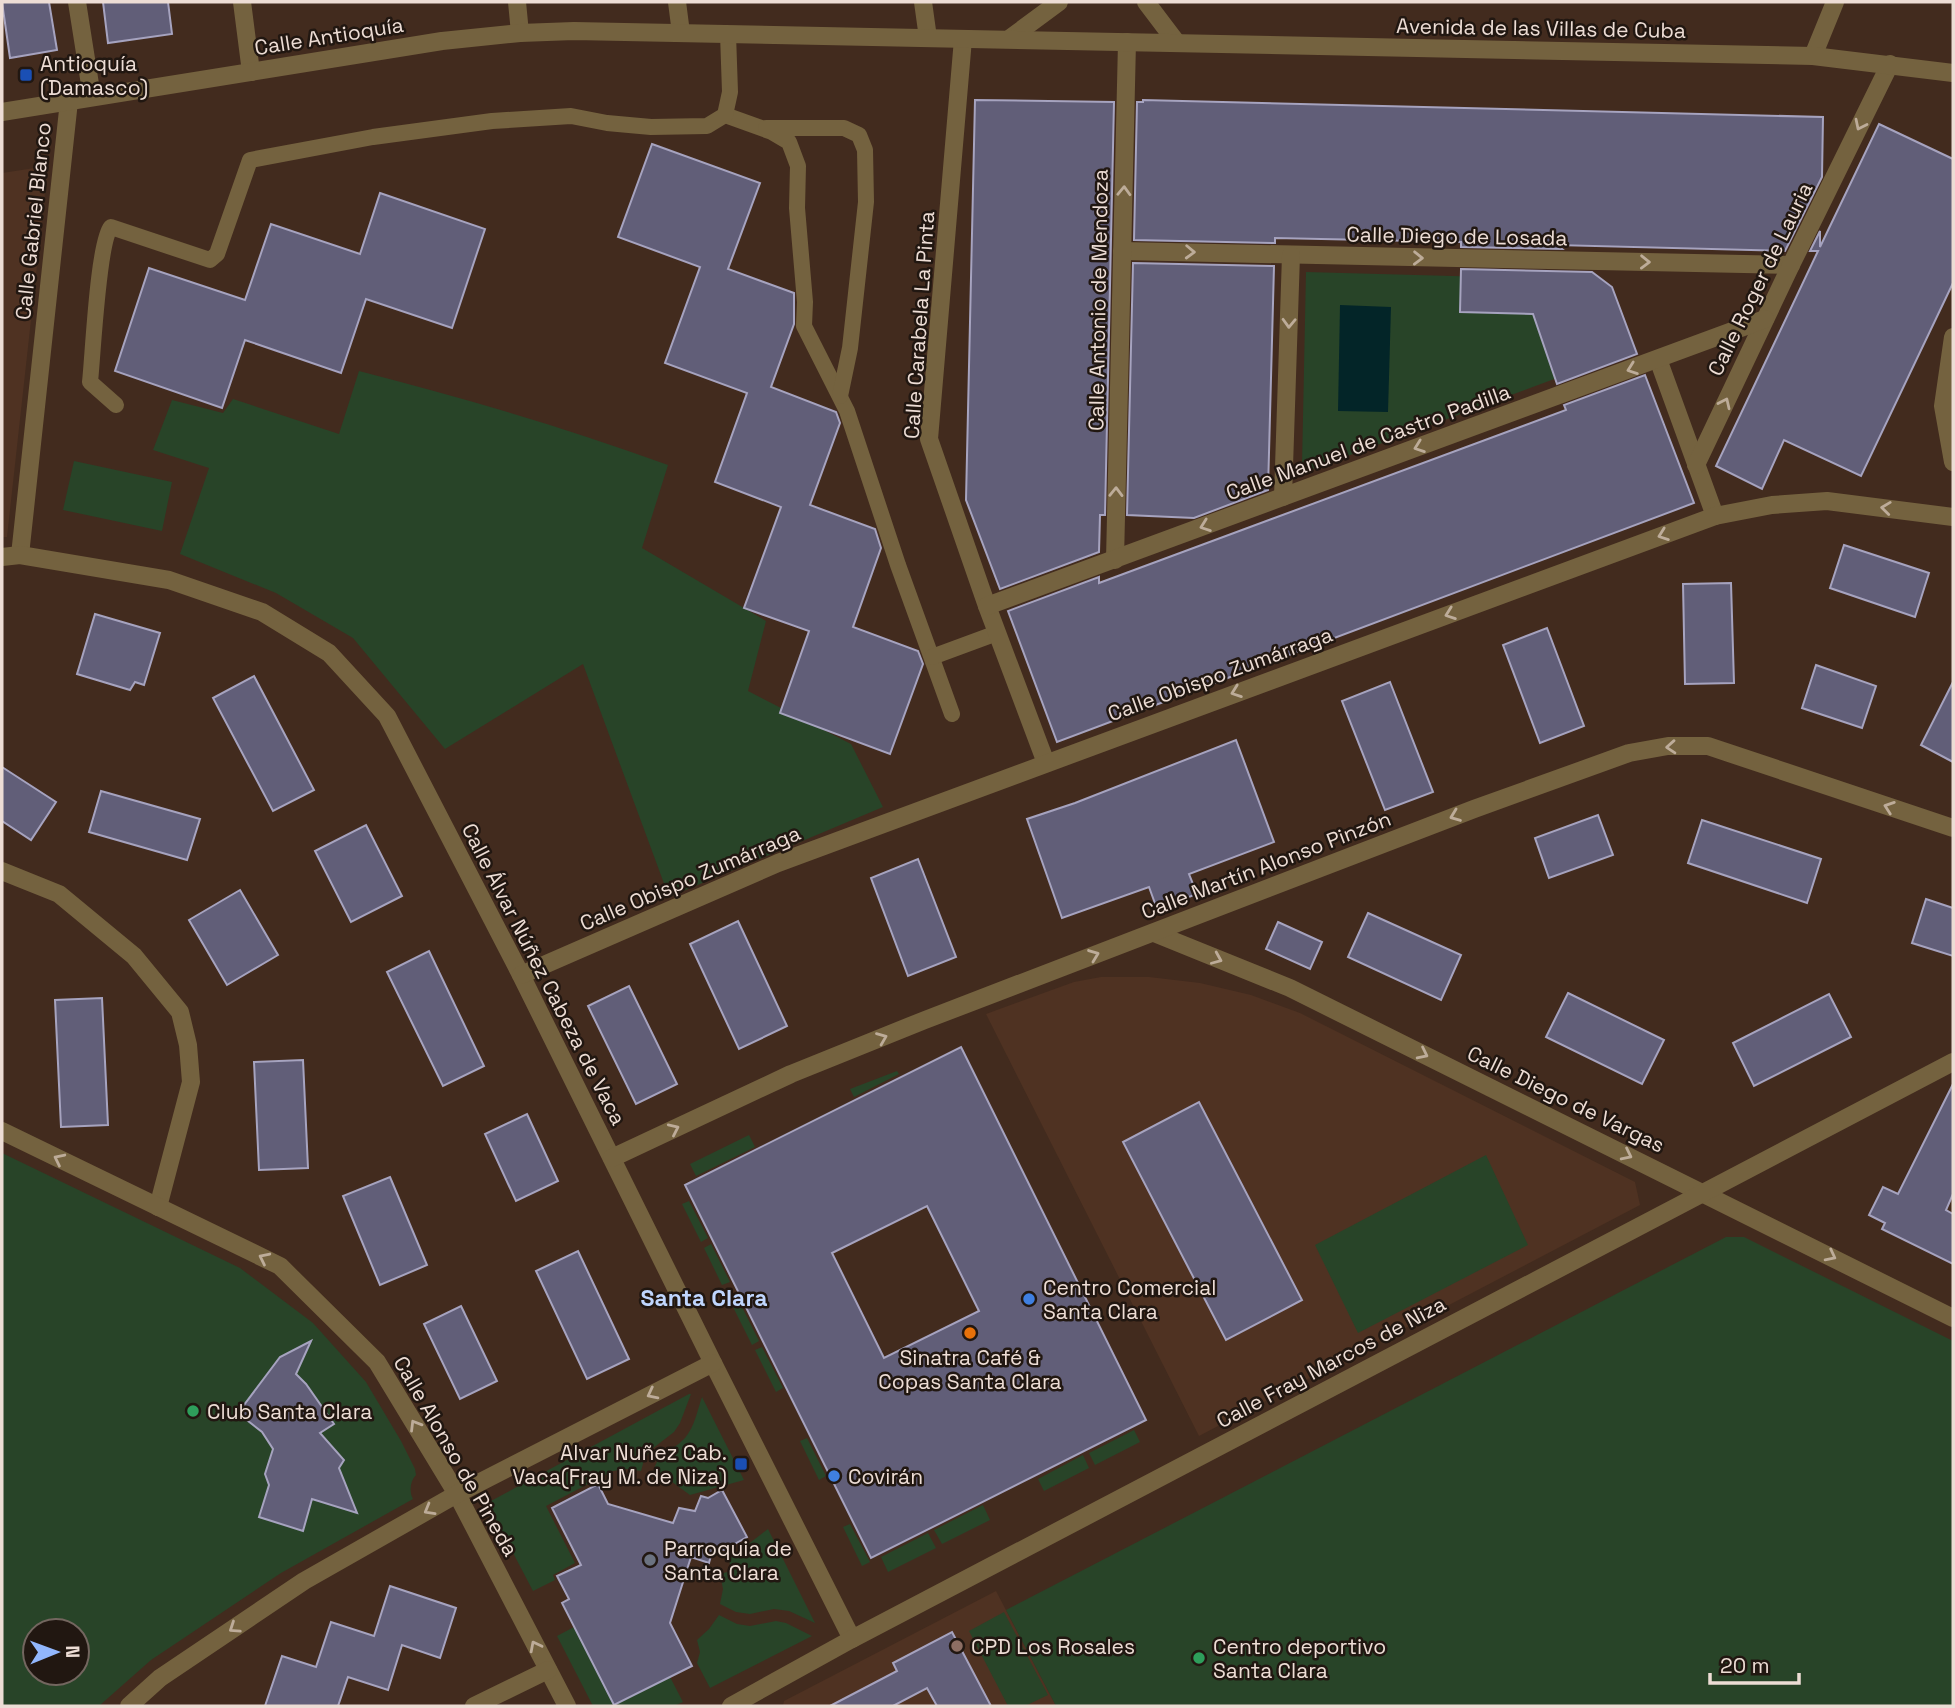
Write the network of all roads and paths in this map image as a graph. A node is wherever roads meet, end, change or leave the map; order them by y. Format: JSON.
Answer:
{"nodes":[{"id":1,"x":77,"y":2,"type":"edge"},
{"id":2,"x":242,"y":2,"type":"edge"},
{"id":3,"x":517,"y":2,"type":"edge"},
{"id":4,"x":677,"y":2,"type":"edge"},
{"id":5,"x":923,"y":2,"type":"edge"},
{"id":6,"x":1059,"y":2,"type":"edge"},
{"id":7,"x":1146,"y":2,"type":"edge"},
{"id":8,"x":1835,"y":2,"type":"edge"},
{"id":9,"x":520,"y":33,"type":"junction"},
{"id":10,"x":681,"y":33,"type":"junction"},
{"id":11,"x":728,"y":34,"type":"junction"},
{"id":12,"x":928,"y":38,"type":"junction"},
{"id":13,"x":963,"y":38,"type":"junction"},
{"id":14,"x":1009,"y":39,"type":"junction"},
{"id":15,"x":1127,"y":42,"type":"junction"},
{"id":16,"x":1177,"y":43,"type":"junction"},
{"id":17,"x":1814,"y":56,"type":"junction"},
{"id":18,"x":1890,"y":64,"type":"junction"},
{"id":19,"x":251,"y":72,"type":"junction"},
{"id":20,"x":1953,"y":73,"type":"edge"},
{"id":21,"x":92,"y":97,"type":"junction"},
{"id":22,"x":69,"y":101,"type":"junction"},
{"id":23,"x":2,"y":112,"type":"edge"},
{"id":24,"x":725,"y":114,"type":"junction"},
{"id":25,"x":764,"y":128,"type":"junction"},
{"id":26,"x":1122,"y":251,"type":"junction"},
{"id":27,"x":1291,"y":255,"type":"junction"},
{"id":28,"x":1791,"y":265,"type":"junction"},
{"id":29,"x":1765,"y":319,"type":"junction"},
{"id":30,"x":1953,"y":337,"type":"edge"},
{"id":31,"x":1658,"y":359,"type":"junction"},
{"id":32,"x":841,"y":396,"type":"junction"},
{"id":33,"x":116,"y":405,"type":"dead end"},
{"id":34,"x":1953,"y":462,"type":"edge"},
{"id":35,"x":1696,"y":465,"type":"junction"},
{"id":36,"x":1283,"y":497,"type":"junction"},
{"id":37,"x":1715,"y":516,"type":"junction"},
{"id":38,"x":1953,"y":517,"type":"edge"},
{"id":39,"x":20,"y":555,"type":"junction"},
{"id":40,"x":2,"y":557,"type":"edge"},
{"id":41,"x":1115,"y":560,"type":"junction"},
{"id":42,"x":987,"y":606,"type":"junction"},
{"id":43,"x":997,"y":633,"type":"junction"},
{"id":44,"x":932,"y":657,"type":"junction"},
{"id":45,"x":952,"y":714,"type":"dead end"},
{"id":46,"x":1046,"y":763,"type":"junction"},
{"id":47,"x":1953,"y":828,"type":"edge"},
{"id":48,"x":2,"y":871,"type":"edge"},
{"id":49,"x":1154,"y":933,"type":"junction"},
{"id":50,"x":521,"y":975,"type":"junction"},
{"id":51,"x":1953,"y":1062,"type":"edge"},
{"id":52,"x":2,"y":1131,"type":"edge"},
{"id":53,"x":612,"y":1158,"type":"junction"},
{"id":54,"x":1703,"y":1193,"type":"junction"},
{"id":55,"x":158,"y":1207,"type":"junction"},
{"id":56,"x":1953,"y":1318,"type":"edge"},
{"id":57,"x":713,"y":1363,"type":"junction"},
{"id":58,"x":457,"y":1494,"type":"junction"},
{"id":59,"x":852,"y":1639,"type":"junction"},
{"id":60,"x":548,"y":1670,"type":"junction"},
{"id":61,"x":740,"y":1704,"type":"edge"},
{"id":62,"x":129,"y":1706,"type":"edge"},
{"id":63,"x":474,"y":1706,"type":"edge"},
{"id":64,"x":567,"y":1706,"type":"edge"}],
"edges":[{"from":1,"to":21,"type":"street"},
{"from":2,"to":19,"type":"street"},
{"from":3,"to":9,"type":"street"},
{"from":4,"to":10,"type":"street"},
{"from":5,"to":12,"type":"street"},
{"from":6,"to":14,"type":"street"},
{"from":7,"to":16,"type":"street"},
{"from":8,"to":17,"type":"street"},
{"from":9,"to":10,"type":"street","name":"Calle Antioquía"},
{"from":9,"to":19,"type":"street","name":"Calle Antioquía"},
{"from":10,"to":11,"type":"street","name":"Calle Antioquía"},
{"from":11,"to":12,"type":"street","name":"Calle Antioquía"},
{"from":11,"to":24,"type":"lane"},
{"from":12,"to":13,"type":"street","name":"Calle Antioquía"},
{"from":13,"to":14,"type":"street","name":"Calle Antioquía"},
{"from":13,"to":42,"type":"street","name":"Calle Carabela La Pinta"},
{"from":14,"to":15,"type":"street","name":"Calle Antioquía"},
{"from":15,"to":16,"type":"street","name":"Avenida de las Villas de Cuba"},
{"from":26,"to":15,"type":"street","name":"Calle Antonio de Mendoza","one_way":true},
{"from":16,"to":17,"type":"street","name":"Avenida de las Villas de Cuba"},
{"from":17,"to":18,"type":"street","name":"Avenida de las Villas de Cuba"},
{"from":18,"to":20,"type":"street","name":"Avenida de las Villas de Cuba"},
{"from":18,"to":28,"type":"street","name":"Calle Roger de Lauria","one_way":true},
{"from":19,"to":21,"type":"street","name":"Calle Antioquía"},
{"from":21,"to":22,"type":"street","name":"Calle Antioquía"},
{"from":22,"to":23,"type":"street","name":"Calle Antioquía"},
{"from":22,"to":39,"type":"street","name":"Calle Gabriel Blanco"},
{"from":24,"to":25,"type":"lane"},
{"from":24,"to":33,"type":"lane"},
{"from":25,"to":32,"type":"lane"},
{"from":25,"to":32,"type":"lane"},
{"from":26,"to":27,"type":"street","name":"Calle Diego de Losada","one_way":true},
{"from":41,"to":26,"type":"street","name":"Calle Antonio de Mendoza","one_way":true},
{"from":27,"to":28,"type":"street","name":"Calle Diego de Losada","one_way":true},
{"from":27,"to":36,"type":"street","one_way":true},
{"from":28,"to":29,"type":"street","name":"Calle Roger de Lauria"},
{"from":29,"to":31,"type":"street","name":"Calle Manuel de Castro Padilla"},
{"from":35,"to":29,"type":"street","name":"Calle Roger de Lauria","one_way":true},
{"from":30,"to":34,"type":"street"},
{"from":31,"to":35,"type":"street"},
{"from":31,"to":36,"type":"street","name":"Calle Manuel de Castro Padilla","one_way":true},
{"from":32,"to":44,"type":"lane"},
{"from":35,"to":37,"type":"street"},
{"from":36,"to":41,"type":"street","name":"Calle Manuel de Castro Padilla","one_way":true},
{"from":38,"to":37,"type":"street","name":"Calle Obispo Zumárraga","one_way":true},
{"from":37,"to":46,"type":"street","name":"Calle Obispo Zumárraga","one_way":true},
{"from":39,"to":40,"type":"street","name":"Calle Álvar Núñez Cabeza de Vaca"},
{"from":39,"to":50,"type":"street","name":"Calle Álvar Núñez Cabeza de Vaca"},
{"from":41,"to":42,"type":"street","name":"Calle Manuel de Castro Padilla"},
{"from":42,"to":43,"type":"street","name":"Calle Carabela La Pinta"},
{"from":43,"to":44,"type":"lane"},
{"from":43,"to":46,"type":"street","name":"Calle Carabela La Pinta"},
{"from":44,"to":45,"type":"lane"},
{"from":46,"to":50,"type":"street","name":"Calle Obispo Zumárraga"},
{"from":47,"to":49,"type":"street","name":"Calle Martín Alonso Pinzón","one_way":true},
{"from":48,"to":55,"type":"street"},
{"from":53,"to":49,"type":"street","name":"Calle Martín Alonso Pinzón","one_way":true},
{"from":49,"to":54,"type":"street","name":"Calle Diego de Vargas","one_way":true},
{"from":50,"to":53,"type":"street","name":"Calle Álvar Núñez Cabeza de Vaca"},
{"from":51,"to":54,"type":"street","name":"Calle Fray Marcos de Niza"},
{"from":55,"to":52,"type":"street","name":"Calle Alonso de Pineda","one_way":true},
{"from":53,"to":57,"type":"street","name":"Calle Álvar Núñez Cabeza de Vaca"},
{"from":54,"to":56,"type":"street","name":"Calle Diego de Vargas","one_way":true},
{"from":54,"to":59,"type":"street","name":"Calle Fray Marcos de Niza"},
{"from":58,"to":55,"type":"street","name":"Calle Alonso de Pineda","one_way":true},
{"from":57,"to":58,"type":"street","one_way":true},
{"from":57,"to":59,"type":"street","name":"Calle Álvar Núñez Cabeza de Vaca"},
{"from":60,"to":58,"type":"street","name":"Calle Alonso de Pineda","one_way":true},
{"from":58,"to":62,"type":"street","one_way":true},
{"from":59,"to":61,"type":"street","name":"Calle Fray Marcos de Niza"},
{"from":60,"to":63,"type":"street"},
{"from":60,"to":64,"type":"street","name":"Calle Alonso de Pineda"}]}
